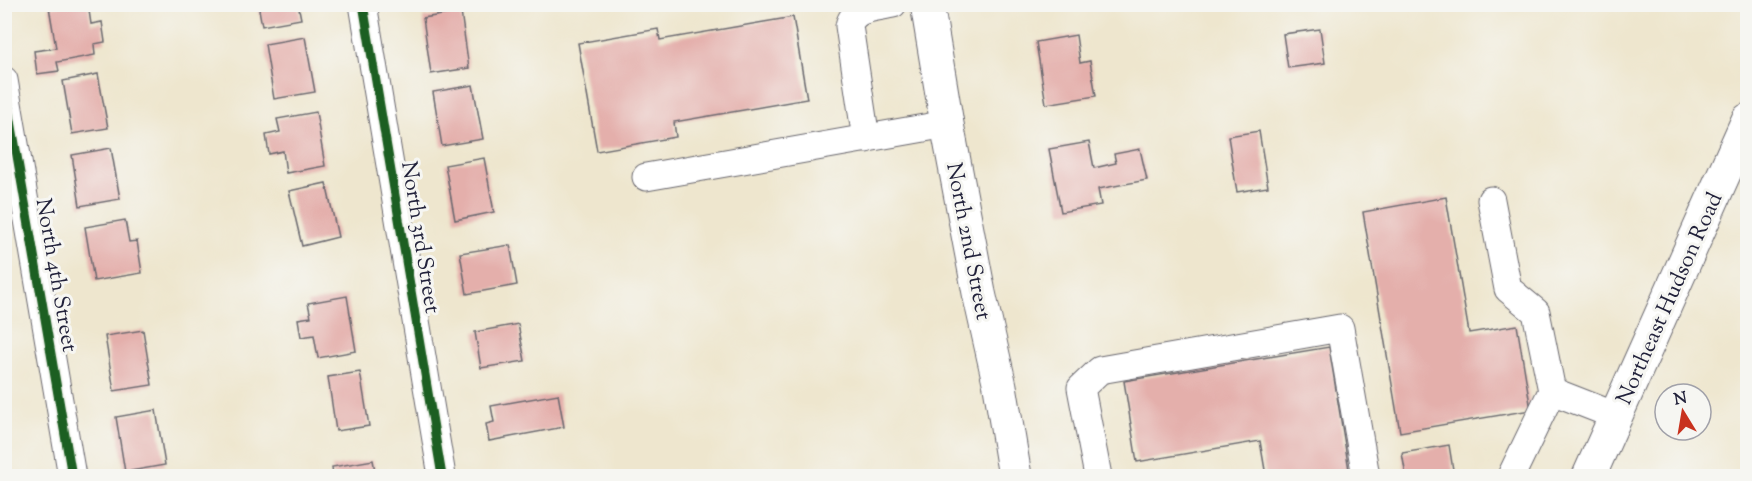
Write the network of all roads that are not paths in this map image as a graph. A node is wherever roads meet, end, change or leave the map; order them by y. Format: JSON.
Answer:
{"nodes":[{"id":1,"x":363,"y":4,"type":"edge"},
{"id":2,"x":893,"y":4,"type":"edge"},
{"id":3,"x":927,"y":4,"type":"edge"},
{"id":4,"x":854,"y":9,"type":"edge"},
{"id":5,"x":4,"y":80,"type":"edge"},
{"id":6,"x":1748,"y":120,"type":"edge"},
{"id":7,"x":947,"y":124,"type":"junction"},
{"id":8,"x":866,"y":139,"type":"junction"},
{"id":9,"x":646,"y":177,"type":"dead end"},
{"id":10,"x":1491,"y":200,"type":"dead end"},
{"id":11,"x":1552,"y":392,"type":"junction"},
{"id":12,"x":1616,"y":416,"type":"junction"},
{"id":13,"x":72,"y":477,"type":"edge"},
{"id":14,"x":442,"y":477,"type":"edge"},
{"id":15,"x":1015,"y":477,"type":"edge"},
{"id":16,"x":1098,"y":477,"type":"edge"},
{"id":17,"x":1366,"y":477,"type":"edge"},
{"id":18,"x":1511,"y":477,"type":"edge"},
{"id":19,"x":1589,"y":477,"type":"edge"}],
"edges":[{"from":1,"to":14,"type":"street","name":"North 3rd Street"},
{"from":2,"to":4,"type":"street"},
{"from":3,"to":7,"type":"main road","name":"North 2nd Street"},
{"from":4,"to":8,"type":"street"},
{"from":5,"to":13,"type":"street","name":"North 4th Street"},
{"from":6,"to":12,"type":"main road","name":"Northeast Hudson Road"},
{"from":7,"to":8,"type":"street"},
{"from":7,"to":15,"type":"main road","name":"North 2nd Street"},
{"from":8,"to":9,"type":"street"},
{"from":10,"to":11,"type":"street"},
{"from":11,"to":12,"type":"street"},
{"from":11,"to":18,"type":"street"},
{"from":12,"to":19,"type":"main road","name":"Northeast Hudson Road"},
{"from":16,"to":17,"type":"street"}]}
